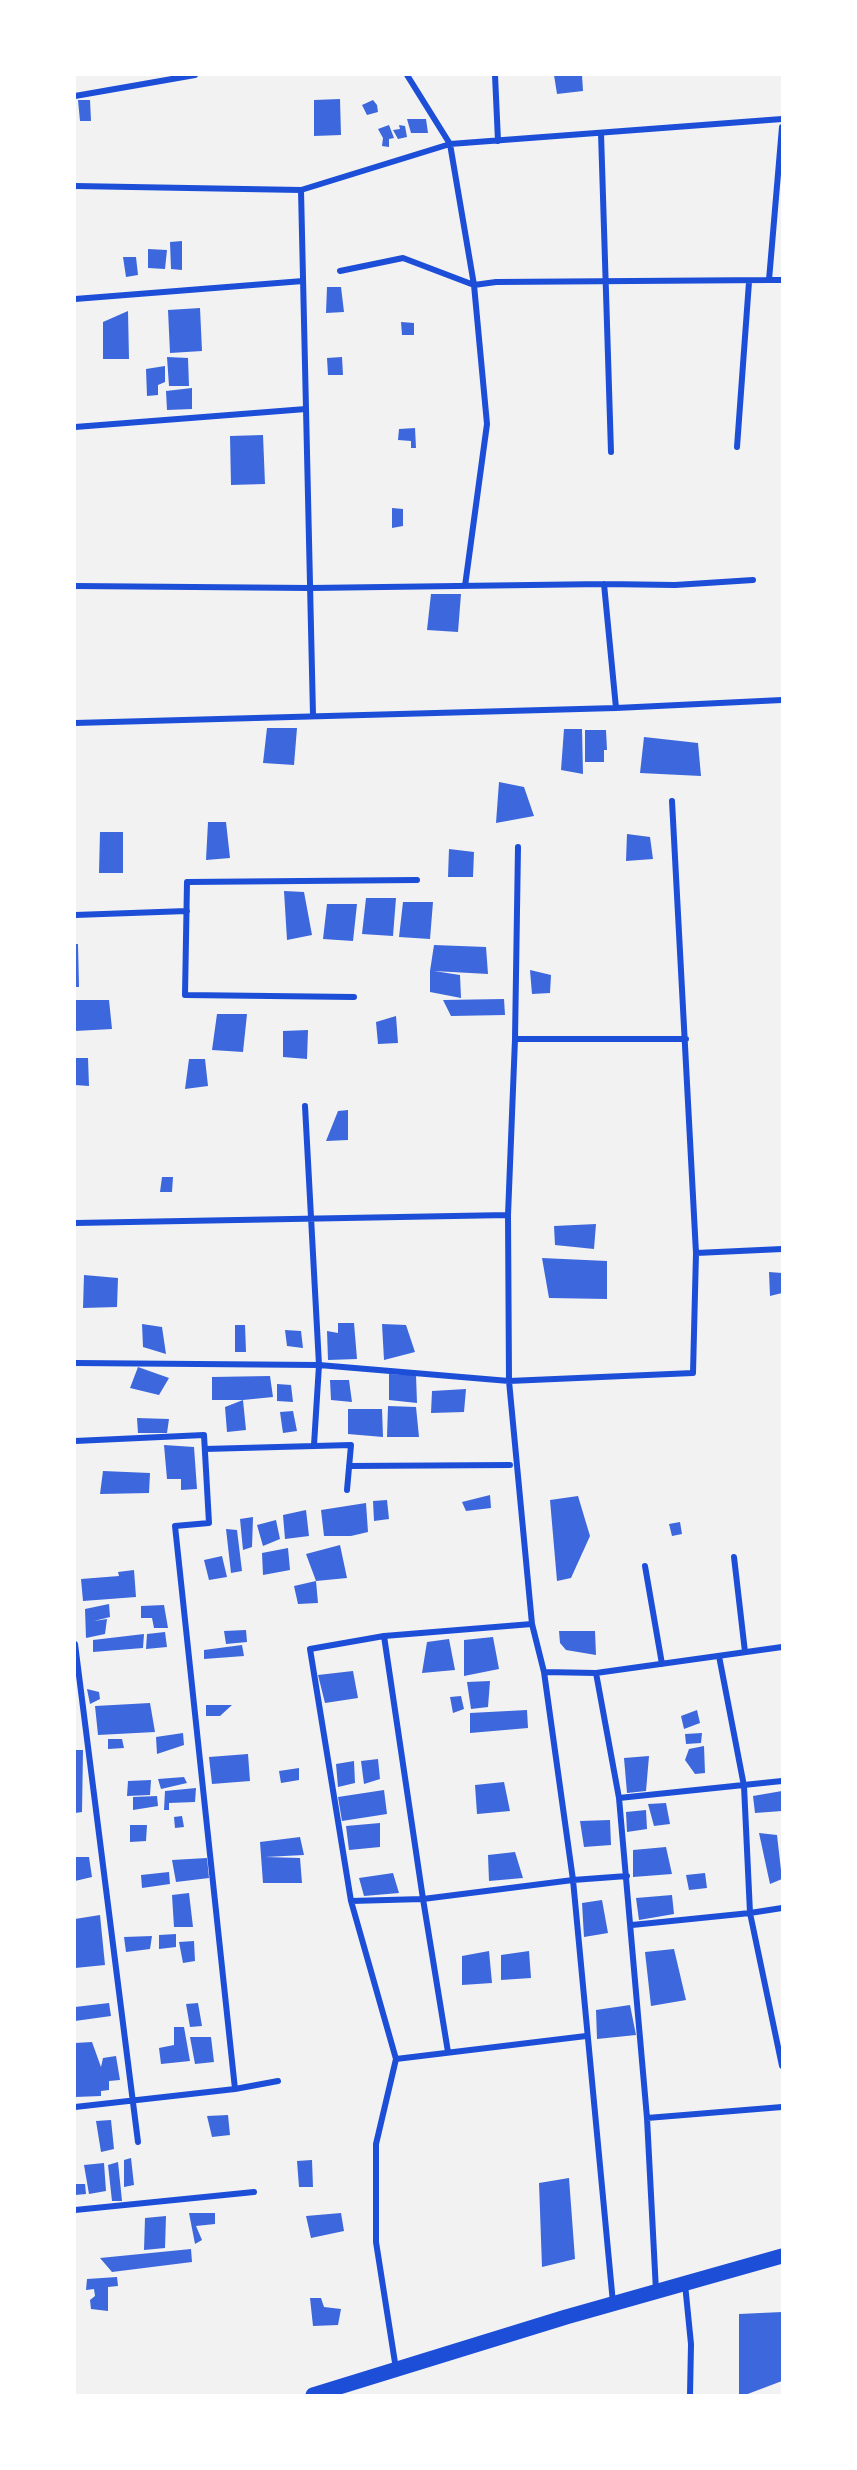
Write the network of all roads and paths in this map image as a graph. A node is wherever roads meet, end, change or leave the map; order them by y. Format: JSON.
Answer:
{"nodes":[{"id":1,"x":195,"y":75,"type":"edge"},
{"id":2,"x":406,"y":75,"type":"edge"},
{"id":3,"x":495,"y":75,"type":"edge"},
{"id":4,"x":75,"y":96,"type":"edge"},
{"id":5,"x":782,"y":119,"type":"edge"},
{"id":6,"x":782,"y":128,"type":"edge"},
{"id":7,"x":601,"y":133,"type":"junction"},
{"id":8,"x":498,"y":141,"type":"junction"},
{"id":9,"x":450,"y":144,"type":"junction"},
{"id":10,"x":75,"y":186,"type":"edge"},
{"id":11,"x":301,"y":190,"type":"junction"},
{"id":12,"x":340,"y":271,"type":"dead end"},
{"id":13,"x":769,"y":280,"type":"junction"},
{"id":14,"x":782,"y":280,"type":"edge"},
{"id":15,"x":303,"y":281,"type":"junction"},
{"id":16,"x":606,"y":282,"type":"junction"},
{"id":17,"x":749,"y":282,"type":"junction"},
{"id":18,"x":474,"y":285,"type":"junction"},
{"id":19,"x":75,"y":299,"type":"edge"},
{"id":20,"x":306,"y":410,"type":"junction"},
{"id":21,"x":75,"y":427,"type":"edge"},
{"id":22,"x":737,"y":447,"type":"dead end"},
{"id":23,"x":611,"y":452,"type":"dead end"},
{"id":24,"x":753,"y":580,"type":"dead end"},
{"id":25,"x":604,"y":584,"type":"junction"},
{"id":26,"x":75,"y":586,"type":"edge"},
{"id":27,"x":465,"y":586,"type":"junction"},
{"id":28,"x":310,"y":588,"type":"junction"},
{"id":29,"x":782,"y":700,"type":"edge"},
{"id":30,"x":616,"y":708,"type":"junction"},
{"id":31,"x":313,"y":715,"type":"junction"},
{"id":32,"x":75,"y":723,"type":"edge"},
{"id":33,"x":672,"y":801,"type":"dead end"},
{"id":34,"x":518,"y":846,"type":"dead end"},
{"id":35,"x":417,"y":880,"type":"dead end"},
{"id":36,"x":187,"y":911,"type":"junction"},
{"id":37,"x":75,"y":915,"type":"edge"},
{"id":38,"x":354,"y":997,"type":"dead end"},
{"id":39,"x":515,"y":1039,"type":"junction"},
{"id":40,"x":686,"y":1039,"type":"junction"},
{"id":41,"x":305,"y":1106,"type":"dead end"},
{"id":42,"x":508,"y":1215,"type":"junction"},
{"id":43,"x":312,"y":1219,"type":"junction"},
{"id":44,"x":75,"y":1223,"type":"edge"},
{"id":45,"x":782,"y":1249,"type":"edge"},
{"id":46,"x":696,"y":1253,"type":"junction"},
{"id":47,"x":75,"y":1363,"type":"edge"},
{"id":48,"x":319,"y":1365,"type":"junction"},
{"id":49,"x":509,"y":1381,"type":"junction"},
{"id":50,"x":75,"y":1441,"type":"edge"},
{"id":51,"x":314,"y":1445,"type":"junction"},
{"id":52,"x":205,"y":1449,"type":"junction"},
{"id":53,"x":349,"y":1466,"type":"junction"},
{"id":54,"x":510,"y":1466,"type":"dead end"},
{"id":55,"x":347,"y":1490,"type":"dead end"},
{"id":56,"x":734,"y":1557,"type":"dead end"},
{"id":57,"x":645,"y":1566,"type":"dead end"},
{"id":58,"x":532,"y":1624,"type":"junction"},
{"id":59,"x":384,"y":1636,"type":"junction"},
{"id":60,"x":75,"y":1644,"type":"edge"},
{"id":61,"x":782,"y":1647,"type":"edge"},
{"id":62,"x":745,"y":1652,"type":"junction"},
{"id":63,"x":719,"y":1656,"type":"junction"},
{"id":64,"x":662,"y":1664,"type":"junction"},
{"id":65,"x":544,"y":1672,"type":"junction"},
{"id":66,"x":596,"y":1674,"type":"junction"},
{"id":67,"x":782,"y":1781,"type":"edge"},
{"id":68,"x":744,"y":1786,"type":"junction"},
{"id":69,"x":619,"y":1798,"type":"junction"},
{"id":70,"x":627,"y":1876,"type":"junction"},
{"id":71,"x":573,"y":1881,"type":"junction"},
{"id":72,"x":423,"y":1899,"type":"junction"},
{"id":73,"x":351,"y":1901,"type":"junction"},
{"id":74,"x":782,"y":1908,"type":"edge"},
{"id":75,"x":750,"y":1913,"type":"junction"},
{"id":76,"x":632,"y":1925,"type":"junction"},
{"id":77,"x":586,"y":2036,"type":"junction"},
{"id":78,"x":448,"y":2052,"type":"junction"},
{"id":79,"x":396,"y":2059,"type":"junction"},
{"id":80,"x":782,"y":2066,"type":"edge"},
{"id":81,"x":278,"y":2081,"type":"dead end"},
{"id":82,"x":235,"y":2089,"type":"junction"},
{"id":83,"x":133,"y":2100,"type":"junction"},
{"id":84,"x":75,"y":2107,"type":"edge"},
{"id":85,"x":782,"y":2107,"type":"edge"},
{"id":86,"x":647,"y":2118,"type":"junction"},
{"id":87,"x":138,"y":2142,"type":"dead end"},
{"id":88,"x":254,"y":2192,"type":"dead end"},
{"id":89,"x":75,"y":2210,"type":"edge"},
{"id":90,"x":782,"y":2256,"type":"edge"},
{"id":91,"x":685,"y":2284,"type":"junction"},
{"id":92,"x":656,"y":2292,"type":"junction"},
{"id":93,"x":613,"y":2304,"type":"junction"},
{"id":94,"x":396,"y":2369,"type":"junction"},
{"id":95,"x":314,"y":2395,"type":"edge"},
{"id":96,"x":690,"y":2395,"type":"edge"}],
"edges":[{"from":1,"to":4,"type":"street"},
{"from":2,"to":9,"type":"street"},
{"from":3,"to":8,"type":"street"},
{"from":5,"to":7,"type":"street"},
{"from":6,"to":13,"type":"street"},
{"from":7,"to":8,"type":"street"},
{"from":7,"to":16,"type":"street"},
{"from":8,"to":9,"type":"street"},
{"from":9,"to":11,"type":"street"},
{"from":9,"to":18,"type":"street"},
{"from":10,"to":11,"type":"street"},
{"from":11,"to":15,"type":"street"},
{"from":12,"to":18,"type":"street"},
{"from":13,"to":14,"type":"street"},
{"from":13,"to":17,"type":"street"},
{"from":15,"to":19,"type":"street"},
{"from":15,"to":20,"type":"street"},
{"from":16,"to":17,"type":"street"},
{"from":16,"to":18,"type":"street"},
{"from":16,"to":23,"type":"street"},
{"from":17,"to":22,"type":"street"},
{"from":18,"to":27,"type":"street"},
{"from":20,"to":21,"type":"street"},
{"from":20,"to":28,"type":"street"},
{"from":24,"to":25,"type":"street"},
{"from":25,"to":27,"type":"street"},
{"from":25,"to":30,"type":"street"},
{"from":26,"to":28,"type":"street"},
{"from":27,"to":28,"type":"street"},
{"from":28,"to":31,"type":"street"},
{"from":29,"to":30,"type":"street"},
{"from":30,"to":31,"type":"street"},
{"from":31,"to":32,"type":"street"},
{"from":33,"to":40,"type":"street"},
{"from":34,"to":39,"type":"street"},
{"from":35,"to":36,"type":"street"},
{"from":36,"to":37,"type":"street"},
{"from":36,"to":38,"type":"street"},
{"from":39,"to":40,"type":"street"},
{"from":39,"to":42,"type":"street"},
{"from":40,"to":46,"type":"street"},
{"from":41,"to":43,"type":"street"},
{"from":42,"to":43,"type":"street"},
{"from":42,"to":49,"type":"street"},
{"from":43,"to":44,"type":"street"},
{"from":43,"to":48,"type":"street"},
{"from":45,"to":46,"type":"street"},
{"from":46,"to":49,"type":"street"},
{"from":47,"to":48,"type":"street"},
{"from":48,"to":49,"type":"street"},
{"from":48,"to":51,"type":"street"},
{"from":49,"to":58,"type":"street"},
{"from":50,"to":52,"type":"street"},
{"from":51,"to":52,"type":"street"},
{"from":51,"to":53,"type":"street"},
{"from":52,"to":82,"type":"street"},
{"from":53,"to":54,"type":"street"},
{"from":53,"to":55,"type":"street"},
{"from":56,"to":62,"type":"street"},
{"from":57,"to":64,"type":"street"},
{"from":58,"to":59,"type":"street"},
{"from":58,"to":65,"type":"street"},
{"from":59,"to":72,"type":"street"},
{"from":59,"to":73,"type":"street"},
{"from":60,"to":83,"type":"street"},
{"from":61,"to":62,"type":"street"},
{"from":62,"to":63,"type":"street"},
{"from":63,"to":64,"type":"street"},
{"from":63,"to":68,"type":"street"},
{"from":64,"to":66,"type":"street"},
{"from":65,"to":66,"type":"street"},
{"from":65,"to":71,"type":"street"},
{"from":66,"to":69,"type":"street"},
{"from":67,"to":68,"type":"street"},
{"from":68,"to":69,"type":"street"},
{"from":68,"to":75,"type":"street"},
{"from":69,"to":70,"type":"street"},
{"from":70,"to":71,"type":"street"},
{"from":70,"to":76,"type":"street"},
{"from":71,"to":72,"type":"street"},
{"from":71,"to":77,"type":"street"},
{"from":72,"to":73,"type":"street"},
{"from":72,"to":78,"type":"street"},
{"from":73,"to":79,"type":"street"},
{"from":74,"to":75,"type":"street"},
{"from":75,"to":76,"type":"street"},
{"from":75,"to":80,"type":"street"},
{"from":76,"to":86,"type":"street"},
{"from":77,"to":78,"type":"street"},
{"from":77,"to":93,"type":"street"},
{"from":78,"to":79,"type":"street"},
{"from":79,"to":94,"type":"street"},
{"from":81,"to":82,"type":"street"},
{"from":82,"to":83,"type":"street"},
{"from":83,"to":84,"type":"street"},
{"from":83,"to":87,"type":"street"},
{"from":85,"to":86,"type":"street"},
{"from":86,"to":92,"type":"street"},
{"from":88,"to":89,"type":"street"},
{"from":90,"to":91,"type":"main road"},
{"from":91,"to":92,"type":"main road"},
{"from":91,"to":96,"type":"street"},
{"from":92,"to":93,"type":"main road"},
{"from":93,"to":94,"type":"main road"},
{"from":94,"to":95,"type":"main road"}]}
